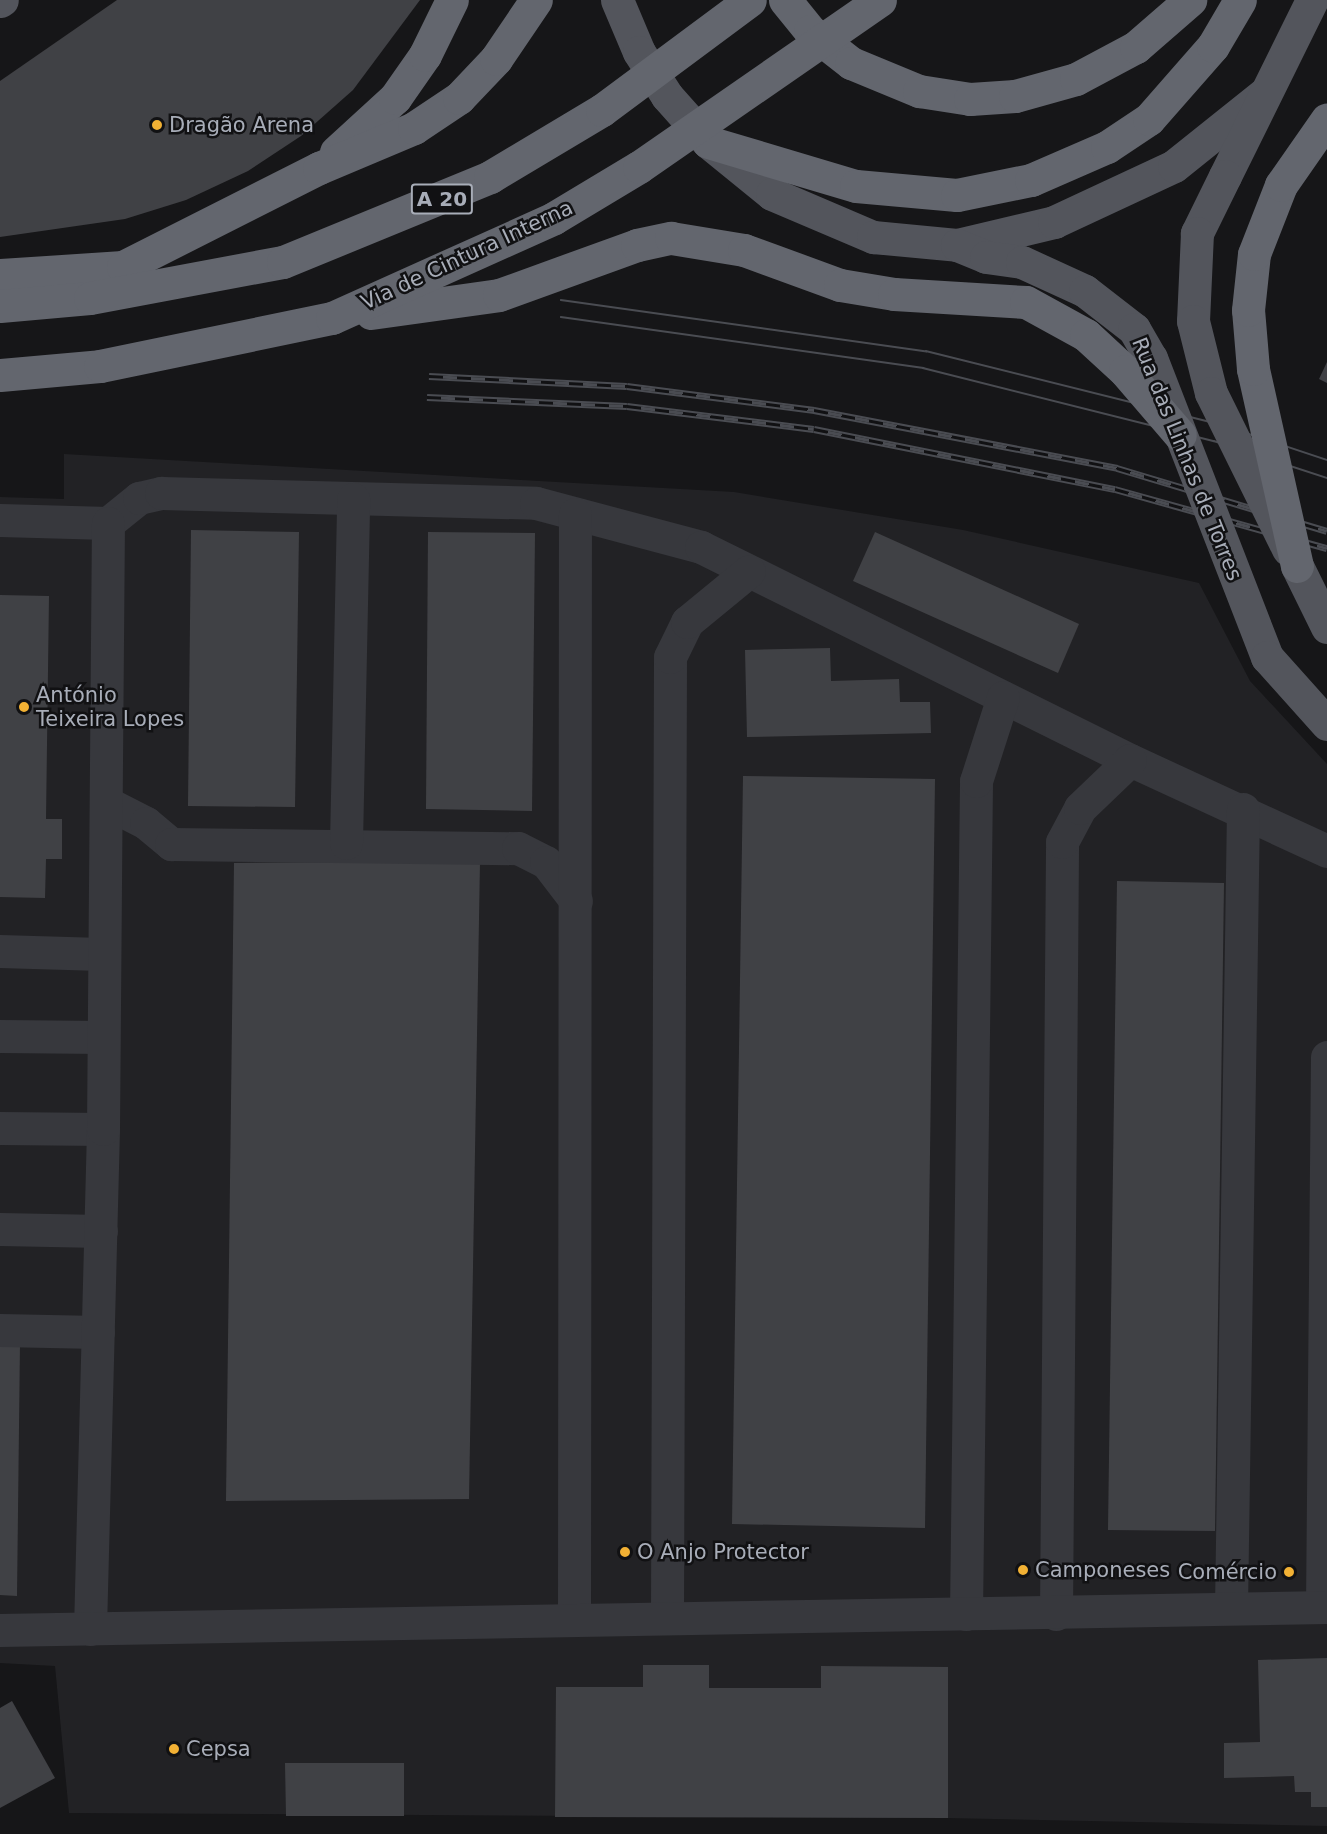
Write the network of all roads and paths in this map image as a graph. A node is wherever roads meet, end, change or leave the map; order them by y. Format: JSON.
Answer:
{"nodes":[{"id":1,"x":452,"y":0,"type":"edge"},
{"id":2,"x":536,"y":0,"type":"edge"},
{"id":3,"x":617,"y":0,"type":"edge"},
{"id":4,"x":750,"y":0,"type":"edge"},
{"id":5,"x":785,"y":0,"type":"edge"},
{"id":6,"x":880,"y":0,"type":"edge"},
{"id":7,"x":1190,"y":0,"type":"edge"},
{"id":8,"x":1240,"y":0,"type":"edge"},
{"id":9,"x":1312,"y":0,"type":"edge"},
{"id":10,"x":1265,"y":93,"type":"junction"},
{"id":11,"x":1327,"y":119,"type":"edge"},
{"id":12,"x":708,"y":142,"type":"junction"},
{"id":13,"x":319,"y":168,"type":"junction"},
{"id":14,"x":957,"y":245,"type":"junction"},
{"id":15,"x":0,"y":275,"type":"edge"},
{"id":16,"x":0,"y":306,"type":"edge"},
{"id":17,"x":332,"y":318,"type":"junction"},
{"id":18,"x":0,"y":375,"type":"edge"},
{"id":19,"x":1180,"y":435,"type":"junction"},
{"id":20,"x":353,"y":499,"type":"junction"},
{"id":21,"x":575,"y":514,"type":"junction"},
{"id":22,"x":0,"y":520,"type":"edge"},
{"id":23,"x":108,"y":523,"type":"junction"},
{"id":24,"x":1297,"y":566,"type":"junction"},
{"id":25,"x":749,"y":571,"type":"junction"},
{"id":26,"x":1327,"y":627,"type":"edge"},
{"id":27,"x":1003,"y":697,"type":"junction"},
{"id":28,"x":1327,"y":724,"type":"edge"},
{"id":29,"x":1131,"y":760,"type":"junction"},
{"id":30,"x":107,"y":803,"type":"junction"},
{"id":31,"x":1243,"y":809,"type":"junction"},
{"id":32,"x":346,"y":843,"type":"junction"},
{"id":33,"x":1327,"y":851,"type":"edge"},
{"id":34,"x":576,"y":901,"type":"junction"},
{"id":35,"x":0,"y":951,"type":"edge"},
{"id":36,"x":101,"y":954,"type":"junction"},
{"id":37,"x":0,"y":1036,"type":"edge"},
{"id":38,"x":102,"y":1037,"type":"junction"},
{"id":39,"x":1327,"y":1057,"type":"edge"},
{"id":40,"x":0,"y":1128,"type":"edge"},
{"id":41,"x":104,"y":1129,"type":"junction"},
{"id":42,"x":0,"y":1229,"type":"edge"},
{"id":43,"x":101,"y":1231,"type":"junction"},
{"id":44,"x":0,"y":1330,"type":"edge"},
{"id":45,"x":98,"y":1332,"type":"junction"},
{"id":46,"x":1325,"y":1607,"type":"edge"},
{"id":47,"x":1230,"y":1608,"type":"junction"},
{"id":48,"x":966,"y":1614,"type":"junction"},
{"id":49,"x":1056,"y":1614,"type":"junction"},
{"id":50,"x":667,"y":1616,"type":"junction"},
{"id":51,"x":574,"y":1618,"type":"junction"},
{"id":52,"x":90,"y":1629,"type":"junction"},
{"id":53,"x":0,"y":1630,"type":"edge"}],
"edges":[{"from":1,"to":13,"type":"highway"},
{"from":2,"to":13,"type":"highway"},
{"from":3,"to":12,"type":"main road"},
{"from":4,"to":16,"type":"highway","number":"A 20","bridge":true},
{"from":5,"to":7,"type":"highway"},
{"from":6,"to":17,"type":"highway","name":"Via de Cintura Interna","bridge":true},
{"from":8,"to":12,"type":"highway"},
{"from":9,"to":10,"type":"main road"},
{"from":10,"to":14,"type":"main road"},
{"from":10,"to":24,"type":"main road","bridge":true},
{"from":11,"to":24,"type":"highway","bridge":true},
{"from":12,"to":14,"type":"main road"},
{"from":13,"to":15,"type":"highway"},
{"from":14,"to":19,"type":"main road","name":"Rua das Linhas de Torres","bridge":true},
{"from":17,"to":18,"type":"highway","name":"Via de Cintura Interna","bridge":true},
{"from":17,"to":19,"type":"highway","bridge":true},
{"from":19,"to":28,"type":"main road","name":"Rua das Linhas de Torres","bridge":true},
{"from":20,"to":21,"type":"lane"},
{"from":20,"to":23,"type":"lane"},
{"from":20,"to":32,"type":"lane"},
{"from":21,"to":25,"type":"lane"},
{"from":21,"to":34,"type":"lane"},
{"from":22,"to":23,"type":"lane"},
{"from":23,"to":30,"type":"lane"},
{"from":24,"to":26,"type":"main road"},
{"from":25,"to":27,"type":"lane"},
{"from":25,"to":50,"type":"lane"},
{"from":27,"to":29,"type":"lane"},
{"from":27,"to":48,"type":"lane"},
{"from":29,"to":31,"type":"lane"},
{"from":29,"to":49,"type":"lane"},
{"from":30,"to":32,"type":"lane"},
{"from":30,"to":36,"type":"lane"},
{"from":31,"to":33,"type":"lane"},
{"from":31,"to":47,"type":"lane"},
{"from":32,"to":34,"type":"lane"},
{"from":34,"to":51,"type":"lane"},
{"from":35,"to":36,"type":"lane"},
{"from":36,"to":38,"type":"lane"},
{"from":37,"to":38,"type":"lane"},
{"from":38,"to":41,"type":"lane"},
{"from":39,"to":46,"type":"lane"},
{"from":40,"to":41,"type":"lane"},
{"from":41,"to":43,"type":"lane"},
{"from":42,"to":43,"type":"lane"},
{"from":43,"to":45,"type":"lane"},
{"from":44,"to":45,"type":"lane"},
{"from":45,"to":52,"type":"lane"},
{"from":46,"to":47,"type":"lane"},
{"from":47,"to":49,"type":"lane"},
{"from":48,"to":49,"type":"lane"},
{"from":48,"to":50,"type":"lane"},
{"from":50,"to":51,"type":"lane"},
{"from":51,"to":52,"type":"lane"},
{"from":52,"to":53,"type":"lane"}]}
